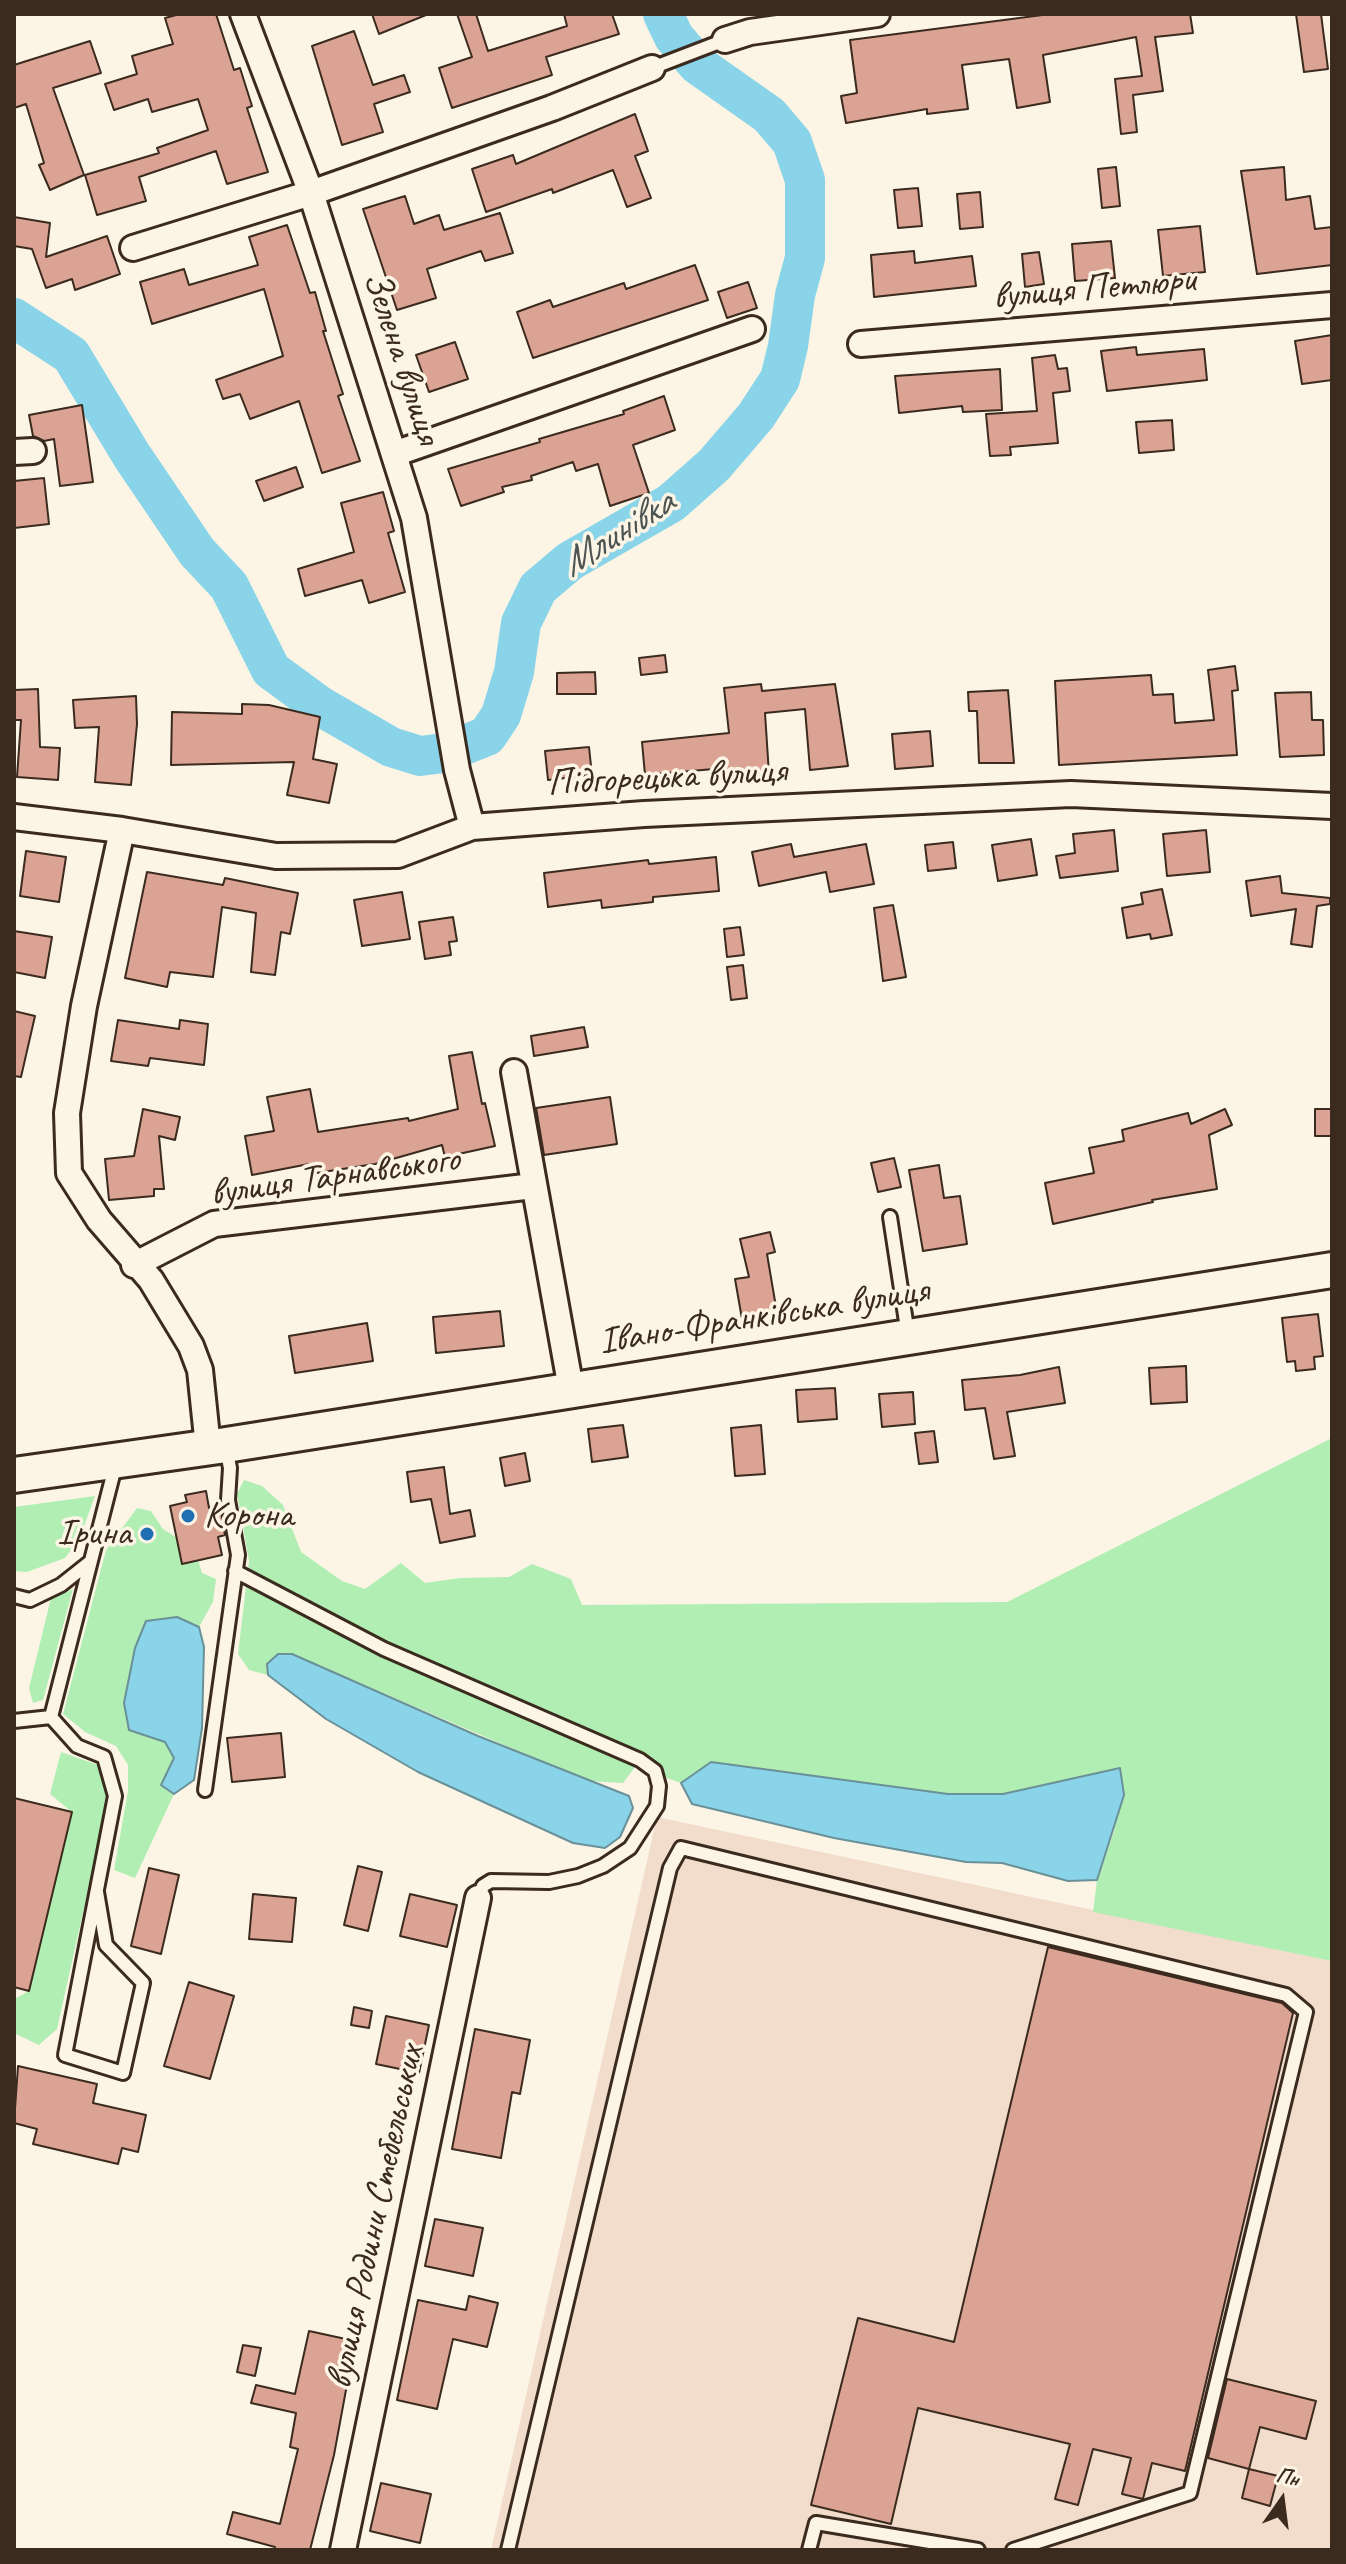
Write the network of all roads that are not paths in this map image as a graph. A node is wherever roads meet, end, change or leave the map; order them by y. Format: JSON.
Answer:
{"nodes":[{"id":1,"x":243,"y":14,"type":"edge"},
{"id":2,"x":877,"y":14,"type":"edge"},
{"id":3,"x":725,"y":40,"type":"joint"},
{"id":4,"x":652,"y":68,"type":"joint"},
{"id":5,"x":311,"y":193,"type":"junction"},
{"id":6,"x":133,"y":248,"type":"dead end"},
{"id":7,"x":1332,"y":305,"type":"edge"},
{"id":8,"x":752,"y":329,"type":"dead end"},
{"id":9,"x":861,"y":344,"type":"dead end"},
{"id":10,"x":394,"y":454,"type":"junction"},
{"id":11,"x":1332,"y":806,"type":"edge"},
{"id":12,"x":14,"y":817,"type":"edge"},
{"id":13,"x":472,"y":827,"type":"junction"},
{"id":14,"x":122,"y":830,"type":"junction"},
{"id":15,"x":514,"y":1072,"type":"dead end"},
{"id":16,"x":533,"y":1186,"type":"junction"},
{"id":17,"x":890,"y":1217,"type":"dead end"},
{"id":18,"x":134,"y":1265,"type":"junction"},
{"id":19,"x":1332,"y":1270,"type":"edge"},
{"id":20,"x":909,"y":1338,"type":"junction"},
{"id":21,"x":571,"y":1389,"type":"junction"},
{"id":22,"x":217,"y":1446,"type":"junction"},
{"id":23,"x":116,"y":1460,"type":"junction"},
{"id":24,"x":14,"y":1475,"type":"edge"},
{"id":25,"x":90,"y":1562,"type":"junction"},
{"id":26,"x":235,"y":1571,"type":"junction"},
{"id":27,"x":14,"y":1596,"type":"edge"},
{"id":28,"x":51,"y":1717,"type":"junction"},
{"id":29,"x":14,"y":1721,"type":"edge"},
{"id":30,"x":205,"y":1790,"type":"dead end"},
{"id":31,"x":97,"y":1892,"type":"dead end"},
{"id":32,"x":478,"y":1898,"type":"joint"},
{"id":33,"x":343,"y":2550,"type":"edge"},
{"id":34,"x":508,"y":2550,"type":"edge"},
{"id":35,"x":809,"y":2550,"type":"edge"},
{"id":36,"x":978,"y":2550,"type":"edge"},
{"id":37,"x":1013,"y":2550,"type":"edge"}],
"edges":[{"from":1,"to":5,"type":"street","name":"Зелена вулиця"},
{"from":2,"to":3,"type":"street"},
{"from":3,"to":4,"type":"lane"},
{"from":4,"to":5,"type":"street"},
{"from":5,"to":6,"type":"street"},
{"from":5,"to":10,"type":"street","name":"Зелена вулиця"},
{"from":7,"to":9,"type":"street","name":"вулиця Петлюри"},
{"from":8,"to":10,"type":"street"},
{"from":10,"to":13,"type":"street","name":"Зелена вулиця"},
{"from":11,"to":13,"type":"street","name":"Підгорецька вулиця"},
{"from":12,"to":14,"type":"street","name":"Підгорецька вулиця"},
{"from":13,"to":14,"type":"street","name":"Підгорецька вулиця"},
{"from":14,"to":18,"type":"street"},
{"from":15,"to":16,"type":"street"},
{"from":16,"to":18,"type":"street","name":"вулиця Тарнавського"},
{"from":16,"to":21,"type":"street"},
{"from":17,"to":20,"type":"lane"},
{"from":18,"to":22,"type":"street"},
{"from":19,"to":20,"type":"main road","name":"Івано-Франківська вулиця"},
{"from":20,"to":21,"type":"main road","name":"Івано-Франківська вулиця"},
{"from":21,"to":22,"type":"main road","name":"Івано-Франківська вулиця"},
{"from":22,"to":23,"type":"main road","name":"Івано-Франківська вулиця"},
{"from":22,"to":26,"type":"lane"},
{"from":23,"to":24,"type":"main road","name":"Івано-Франківська вулиця"},
{"from":23,"to":25,"type":"lane"},
{"from":25,"to":27,"type":"lane"},
{"from":25,"to":28,"type":"lane"},
{"from":26,"to":30,"type":"lane"},
{"from":26,"to":32,"type":"lane"},
{"from":28,"to":29,"type":"lane"},
{"from":28,"to":31,"type":"lane"},
{"from":32,"to":33,"type":"street","name":"вулиця Родини Стебельських"},
{"from":34,"to":37,"type":"lane"},
{"from":35,"to":36,"type":"lane"}]}
